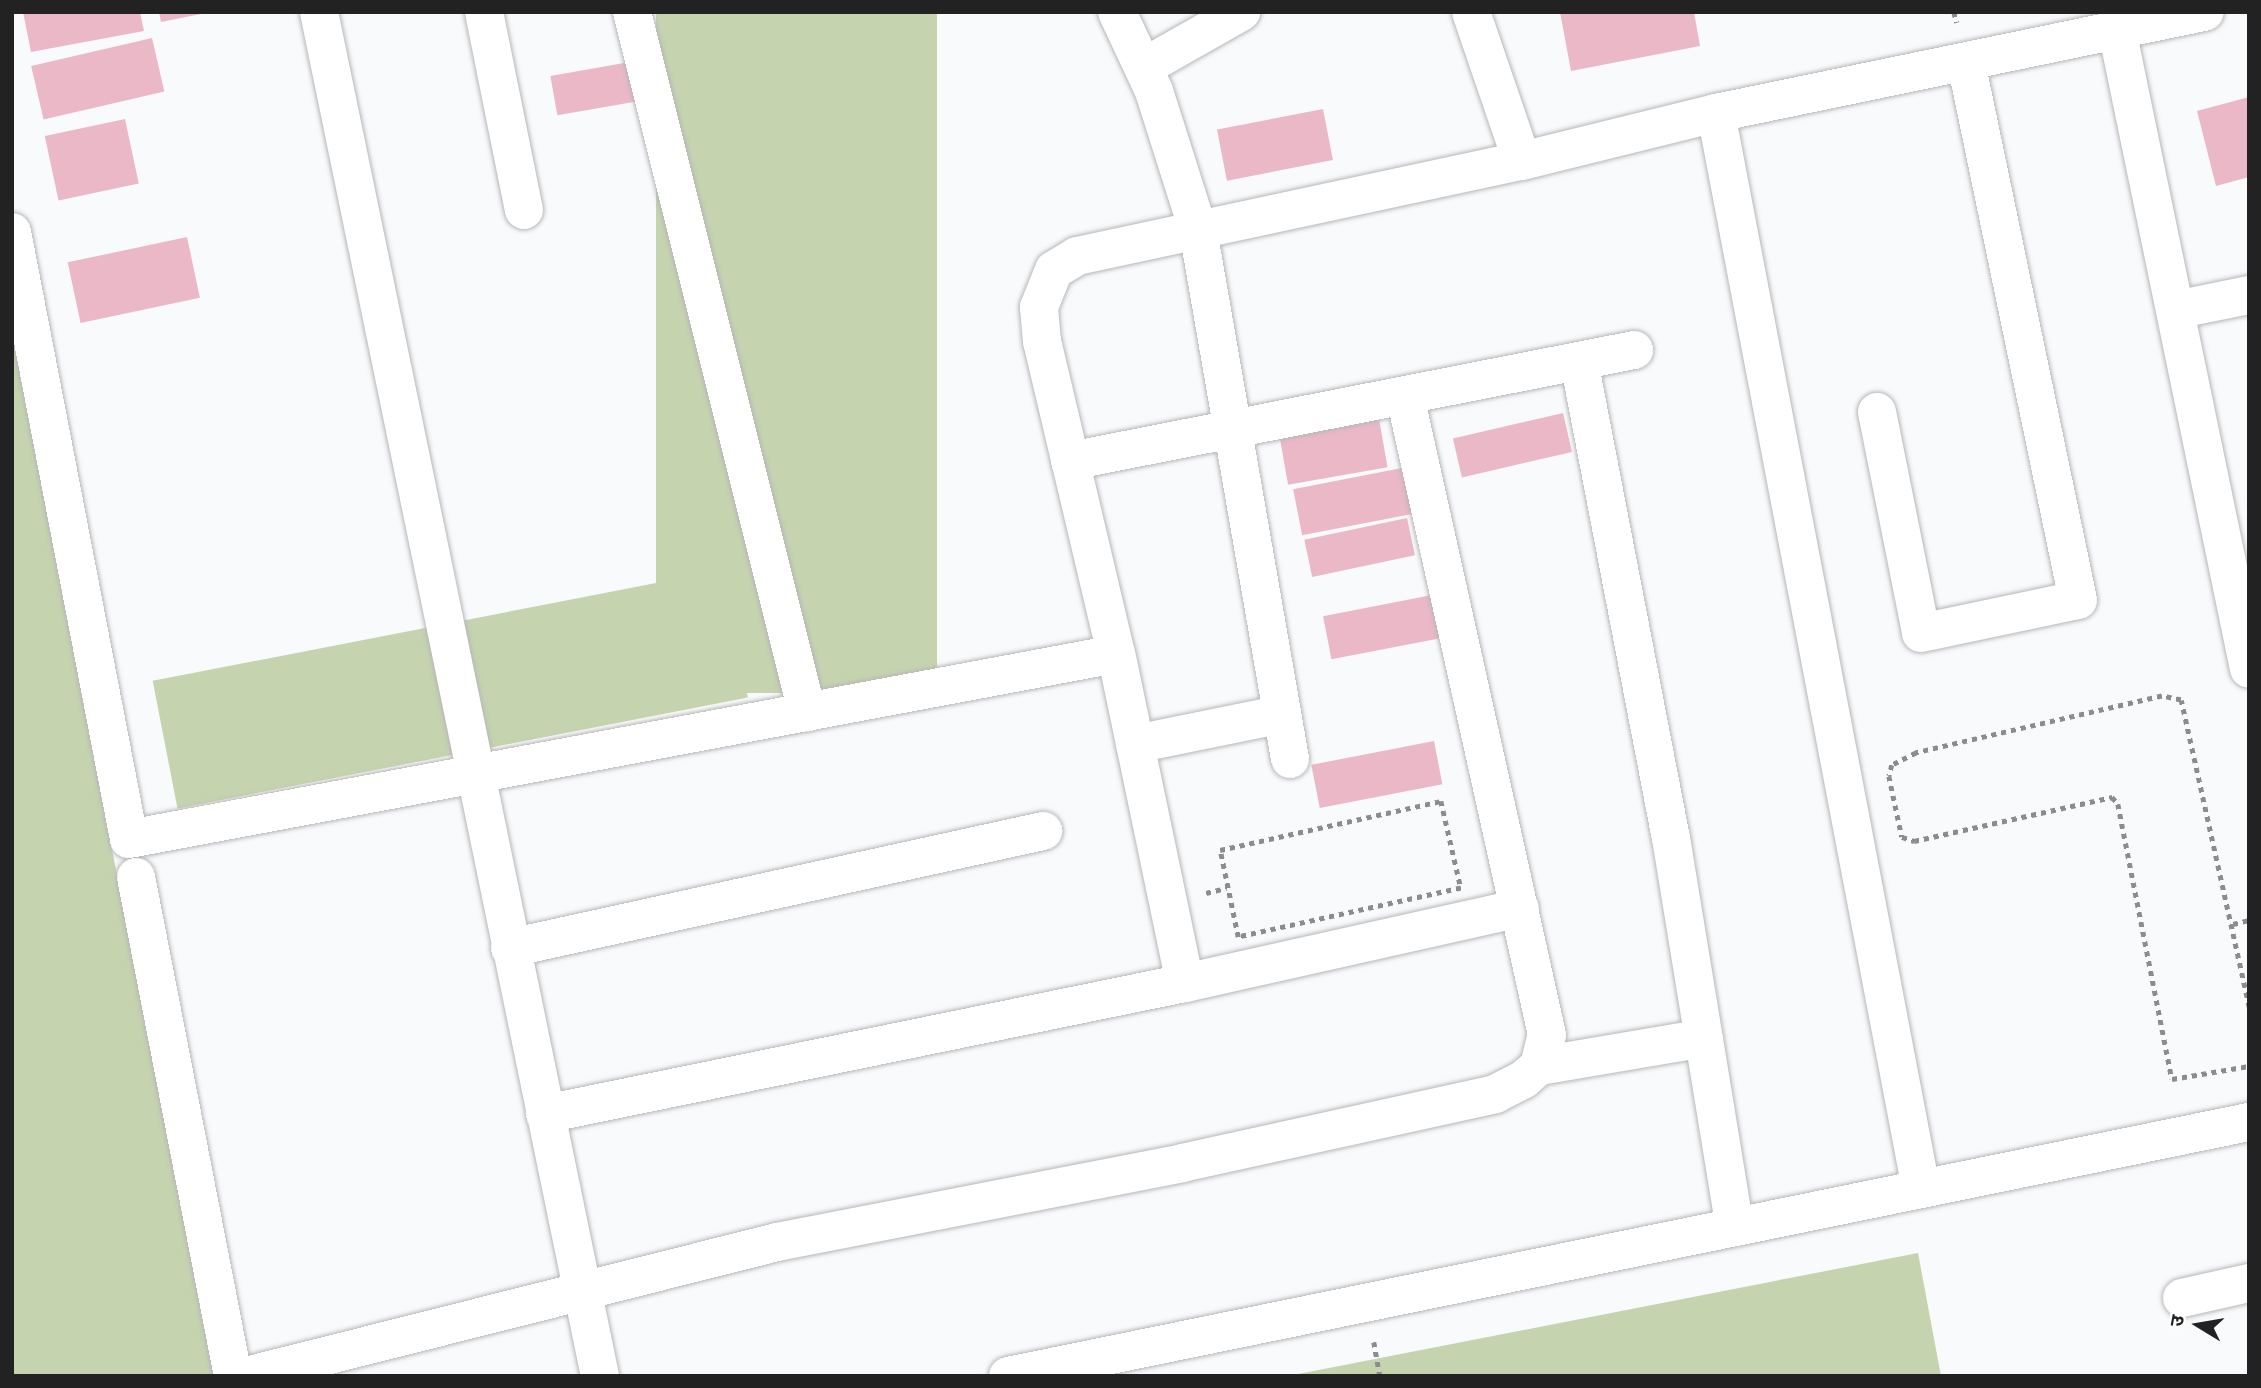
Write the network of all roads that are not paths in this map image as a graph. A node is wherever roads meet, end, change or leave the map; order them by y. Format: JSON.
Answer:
{"nodes":[{"id":1,"x":319,"y":12,"type":"edge"},
{"id":2,"x":484,"y":12,"type":"edge"},
{"id":3,"x":632,"y":12,"type":"edge"},
{"id":4,"x":1117,"y":12,"type":"edge"},
{"id":5,"x":1241,"y":12,"type":"edge"},
{"id":6,"x":1471,"y":12,"type":"edge"},
{"id":7,"x":2205,"y":12,"type":"edge"},
{"id":8,"x":2118,"y":30,"type":"junction"},
{"id":9,"x":1966,"y":62,"type":"junction"},
{"id":10,"x":1144,"y":67,"type":"junction"},
{"id":11,"x":1716,"y":113,"type":"junction"},
{"id":12,"x":1522,"y":160,"type":"junction"},
{"id":13,"x":524,"y":210,"type":"dead end"},
{"id":14,"x":1198,"y":230,"type":"junction"},
{"id":15,"x":12,"y":232,"type":"edge"},
{"id":16,"x":2249,"y":295,"type":"edge"},
{"id":17,"x":2175,"y":310,"type":"junction"},
{"id":18,"x":1634,"y":350,"type":"dead end"},
{"id":19,"x":1580,"y":361,"type":"junction"},
{"id":20,"x":1405,"y":396,"type":"junction"},
{"id":21,"x":1877,"y":412,"type":"dead end"},
{"id":22,"x":1232,"y":428,"type":"junction"},
{"id":23,"x":1070,"y":461,"type":"junction"},
{"id":24,"x":1116,"y":654,"type":"junction"},
{"id":25,"x":2249,"y":669,"type":"edge"},
{"id":26,"x":807,"y":712,"type":"junction"},
{"id":27,"x":1282,"y":714,"type":"junction"},
{"id":28,"x":1135,"y":744,"type":"junction"},
{"id":29,"x":1290,"y":759,"type":"dead end"},
{"id":30,"x":474,"y":774,"type":"junction"},
{"id":31,"x":1042,"y":831,"type":"dead end"},
{"id":32,"x":136,"y":877,"type":"dead end"},
{"id":33,"x":1520,"y":908,"type":"junction"},
{"id":34,"x":510,"y":948,"type":"junction"},
{"id":35,"x":1185,"y":983,"type":"junction"},
{"id":36,"x":1703,"y":1038,"type":"junction"},
{"id":37,"x":1539,"y":1066,"type":"junction"},
{"id":38,"x":545,"y":1115,"type":"junction"},
{"id":39,"x":2249,"y":1122,"type":"edge"},
{"id":40,"x":1921,"y":1189,"type":"junction"},
{"id":41,"x":1735,"y":1227,"type":"junction"},
{"id":42,"x":2249,"y":1283,"type":"edge"},
{"id":43,"x":583,"y":1289,"type":"junction"},
{"id":44,"x":2182,"y":1298,"type":"dead end"},
{"id":45,"x":233,"y":1376,"type":"edge"},
{"id":46,"x":246,"y":1376,"type":"edge"},
{"id":47,"x":600,"y":1376,"type":"edge"},
{"id":48,"x":1008,"y":1376,"type":"edge"}],
"edges":[{"from":1,"to":30,"type":"street"},
{"from":2,"to":13,"type":"street"},
{"from":3,"to":26,"type":"street"},
{"from":4,"to":10,"type":"street"},
{"from":5,"to":10,"type":"street"},
{"from":6,"to":12,"type":"street"},
{"from":7,"to":8,"type":"street"},
{"from":8,"to":9,"type":"street"},
{"from":8,"to":17,"type":"street"},
{"from":9,"to":11,"type":"street"},
{"from":9,"to":21,"type":"street"},
{"from":10,"to":14,"type":"street"},
{"from":11,"to":12,"type":"street"},
{"from":11,"to":40,"type":"street"},
{"from":12,"to":14,"type":"street"},
{"from":14,"to":22,"type":"street"},
{"from":14,"to":23,"type":"street"},
{"from":15,"to":30,"type":"street"},
{"from":16,"to":17,"type":"street"},
{"from":17,"to":25,"type":"street"},
{"from":18,"to":19,"type":"street"},
{"from":19,"to":20,"type":"street"},
{"from":19,"to":36,"type":"street"},
{"from":20,"to":22,"type":"street"},
{"from":20,"to":33,"type":"street"},
{"from":22,"to":23,"type":"street"},
{"from":22,"to":27,"type":"street"},
{"from":23,"to":24,"type":"street"},
{"from":24,"to":26,"type":"street"},
{"from":24,"to":28,"type":"street"},
{"from":26,"to":30,"type":"street"},
{"from":27,"to":28,"type":"street"},
{"from":27,"to":29,"type":"street"},
{"from":28,"to":35,"type":"street"},
{"from":30,"to":34,"type":"street"},
{"from":31,"to":34,"type":"street"},
{"from":32,"to":45,"type":"street"},
{"from":33,"to":35,"type":"street"},
{"from":33,"to":37,"type":"street"},
{"from":34,"to":38,"type":"street"},
{"from":35,"to":38,"type":"street"},
{"from":36,"to":37,"type":"street"},
{"from":36,"to":41,"type":"street"},
{"from":37,"to":43,"type":"street"},
{"from":38,"to":43,"type":"street"},
{"from":39,"to":40,"type":"street"},
{"from":40,"to":41,"type":"street"},
{"from":41,"to":48,"type":"street"},
{"from":42,"to":44,"type":"street"},
{"from":43,"to":46,"type":"street"},
{"from":43,"to":47,"type":"street"}]}
